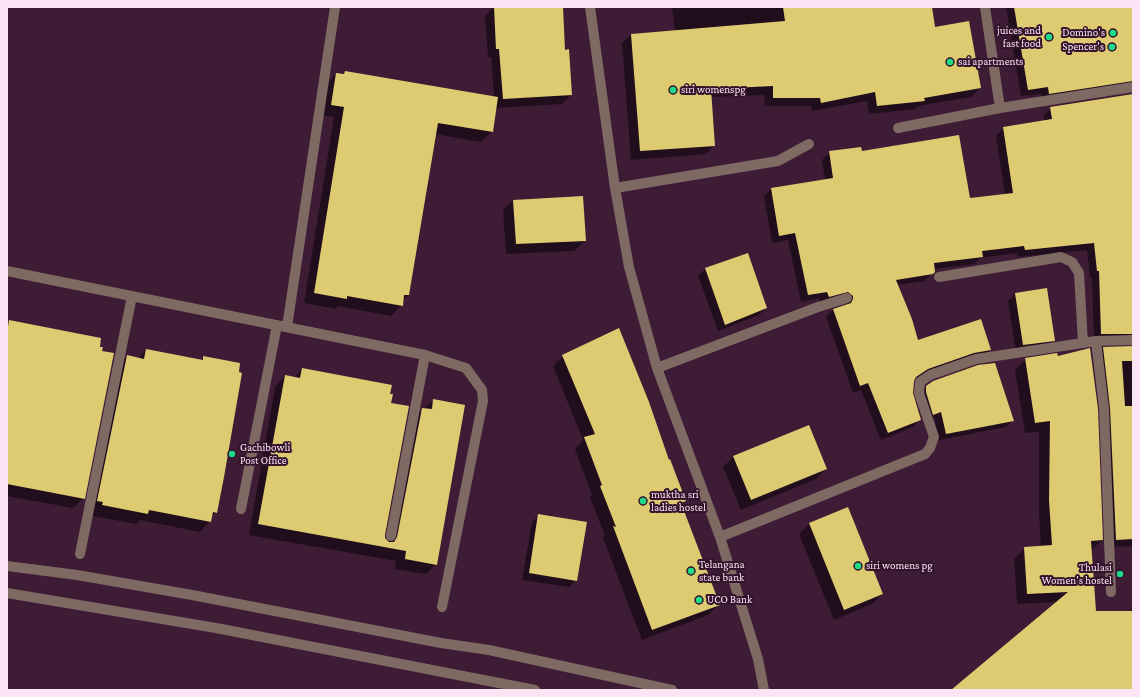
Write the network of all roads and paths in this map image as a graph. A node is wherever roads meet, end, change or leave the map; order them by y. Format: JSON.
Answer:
{"nodes":[{"id":1,"x":335,"y":7,"type":"edge"},
{"id":2,"x":590,"y":7,"type":"edge"},
{"id":3,"x":985,"y":7,"type":"edge"},
{"id":4,"x":1133,"y":87,"type":"edge"},
{"id":5,"x":1000,"y":108,"type":"junction"},
{"id":6,"x":898,"y":128,"type":"dead end"},
{"id":7,"x":809,"y":144,"type":"dead end"},
{"id":8,"x":615,"y":188,"type":"junction"},
{"id":9,"x":7,"y":271,"type":"edge"},
{"id":10,"x":939,"y":277,"type":"dead end"},
{"id":11,"x":132,"y":296,"type":"junction"},
{"id":12,"x":847,"y":298,"type":"dead end"},
{"id":13,"x":277,"y":325,"type":"junction"},
{"id":14,"x":287,"y":327,"type":"junction"},
{"id":15,"x":1133,"y":340,"type":"edge"},
{"id":16,"x":1096,"y":341,"type":"junction"},
{"id":17,"x":1083,"y":343,"type":"junction"},
{"id":18,"x":425,"y":355,"type":"junction"},
{"id":19,"x":657,"y":368,"type":"junction"},
{"id":20,"x":241,"y":508,"type":"dead end"},
{"id":21,"x":391,"y":536,"type":"dead end"},
{"id":22,"x":720,"y":538,"type":"junction"},
{"id":23,"x":80,"y":554,"type":"dead end"},
{"id":24,"x":7,"y":566,"type":"edge"},
{"id":25,"x":1111,"y":592,"type":"dead end"},
{"id":26,"x":7,"y":593,"type":"edge"},
{"id":27,"x":442,"y":607,"type":"dead end"},
{"id":28,"x":535,"y":690,"type":"edge"},
{"id":29,"x":672,"y":690,"type":"edge"},
{"id":30,"x":764,"y":690,"type":"edge"}],
"edges":[{"from":1,"to":14,"type":"street"},
{"from":2,"to":8,"type":"street"},
{"from":3,"to":5,"type":"street"},
{"from":4,"to":5,"type":"street"},
{"from":5,"to":6,"type":"street"},
{"from":7,"to":8,"type":"street"},
{"from":8,"to":19,"type":"street"},
{"from":9,"to":11,"type":"street"},
{"from":10,"to":17,"type":"street"},
{"from":11,"to":13,"type":"street"},
{"from":11,"to":23,"type":"street"},
{"from":12,"to":19,"type":"street"},
{"from":13,"to":14,"type":"street"},
{"from":13,"to":20,"type":"street"},
{"from":14,"to":18,"type":"street"},
{"from":15,"to":16,"type":"street"},
{"from":16,"to":17,"type":"street"},
{"from":16,"to":25,"type":"street"},
{"from":17,"to":22,"type":"street"},
{"from":18,"to":21,"type":"street"},
{"from":18,"to":27,"type":"street"},
{"from":19,"to":22,"type":"street"},
{"from":22,"to":30,"type":"street"},
{"from":24,"to":29,"type":"street"},
{"from":26,"to":28,"type":"street"}]}
